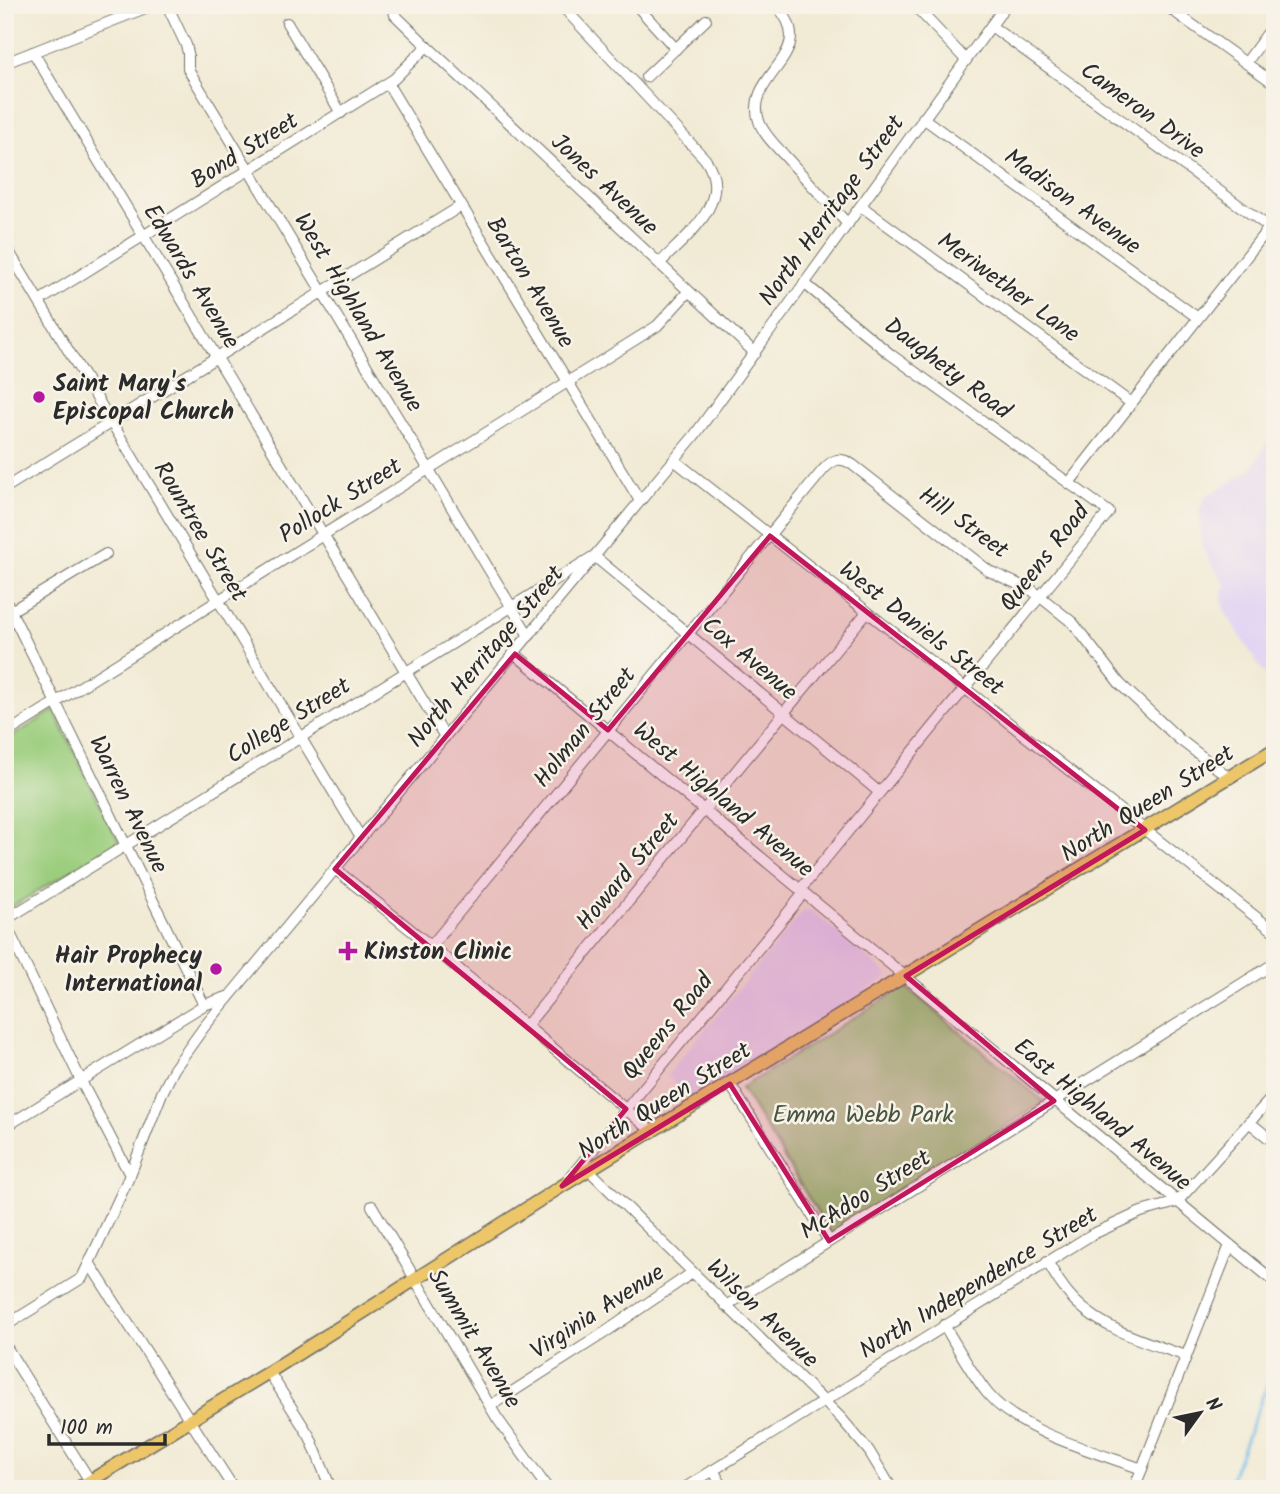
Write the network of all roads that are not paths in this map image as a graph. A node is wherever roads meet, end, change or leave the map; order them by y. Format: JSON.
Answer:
{"nodes":[{"id":1,"x":153,"y":5,"type":"edge"},
{"id":2,"x":167,"y":5,"type":"edge"},
{"id":3,"x":393,"y":5,"type":"edge"},
{"id":4,"x":561,"y":5,"type":"edge"},
{"id":5,"x":636,"y":5,"type":"edge"},
{"id":6,"x":776,"y":5,"type":"edge"},
{"id":7,"x":914,"y":5,"type":"edge"},
{"id":8,"x":1006,"y":5,"type":"edge"},
{"id":9,"x":1166,"y":5,"type":"edge"},
{"id":10,"x":706,"y":20,"type":"dead end"},
{"id":11,"x":287,"y":23,"type":"dead end"},
{"id":12,"x":1275,"y":23,"type":"edge"},
{"id":13,"x":991,"y":26,"type":"junction"},
{"id":14,"x":427,"y":46,"type":"junction"},
{"id":15,"x":676,"y":49,"type":"junction"},
{"id":16,"x":33,"y":52,"type":"junction"},
{"id":17,"x":966,"y":60,"type":"junction"},
{"id":18,"x":5,"y":63,"type":"edge"},
{"id":19,"x":1246,"y":63,"type":"junction"},
{"id":20,"x":646,"y":76,"type":"dead end"},
{"id":21,"x":388,"y":84,"type":"junction"},
{"id":22,"x":1275,"y":84,"type":"edge"},
{"id":23,"x":341,"y":113,"type":"junction"},
{"id":24,"x":923,"y":118,"type":"junction"},
{"id":25,"x":249,"y":171,"type":"junction"},
{"id":26,"x":461,"y":206,"type":"junction"},
{"id":27,"x":861,"y":206,"type":"junction"},
{"id":28,"x":848,"y":224,"type":"junction"},
{"id":29,"x":1272,"y":224,"type":"edge"},
{"id":30,"x":144,"y":237,"type":"junction"},
{"id":31,"x":5,"y":245,"type":"edge"},
{"id":32,"x":660,"y":263,"type":"junction"},
{"id":33,"x":804,"y":283,"type":"junction"},
{"id":34,"x":323,"y":292,"type":"junction"},
{"id":35,"x":688,"y":292,"type":"junction"},
{"id":36,"x":39,"y":301,"type":"junction"},
{"id":37,"x":1198,"y":318,"type":"junction"},
{"id":38,"x":755,"y":353,"type":"junction"},
{"id":39,"x":217,"y":357,"type":"junction"},
{"id":40,"x":568,"y":382,"type":"junction"},
{"id":41,"x":1131,"y":403,"type":"junction"},
{"id":42,"x":112,"y":423,"type":"junction"},
{"id":43,"x":674,"y":460,"type":"junction"},
{"id":44,"x":429,"y":469,"type":"junction"},
{"id":45,"x":1069,"y":483,"type":"junction"},
{"id":46,"x":5,"y":488,"type":"edge"},
{"id":47,"x":640,"y":501,"type":"junction"},
{"id":48,"x":323,"y":535,"type":"junction"},
{"id":49,"x":770,"y":536,"type":"junction"},
{"id":50,"x":106,"y":554,"type":"dead end"},
{"id":51,"x":594,"y":556,"type":"junction"},
{"id":52,"x":1041,"y":597,"type":"junction"},
{"id":53,"x":5,"y":600,"type":"edge"},
{"id":54,"x":219,"y":601,"type":"junction"},
{"id":55,"x":511,"y":606,"type":"junction"},
{"id":56,"x":867,"y":612,"type":"junction"},
{"id":57,"x":8,"y":613,"type":"edge"},
{"id":58,"x":689,"y":634,"type":"junction"},
{"id":59,"x":530,"y":636,"type":"junction"},
{"id":60,"x":515,"y":654,"type":"junction"},
{"id":61,"x":406,"y":671,"type":"junction"},
{"id":62,"x":965,"y":688,"type":"junction"},
{"id":63,"x":56,"y":703,"type":"junction"},
{"id":64,"x":785,"y":712,"type":"junction"},
{"id":65,"x":608,"y":730,"type":"junction"},
{"id":66,"x":5,"y":734,"type":"edge"},
{"id":67,"x":300,"y":737,"type":"junction"},
{"id":68,"x":446,"y":737,"type":"junction"},
{"id":69,"x":1275,"y":749,"type":"edge"},
{"id":70,"x":1230,"y":778,"type":"junction"},
{"id":71,"x":879,"y":792,"type":"junction"},
{"id":72,"x":704,"y":810,"type":"junction"},
{"id":73,"x":1145,"y":830,"type":"junction"},
{"id":74,"x":361,"y":838,"type":"junction"},
{"id":75,"x":126,"y":846,"type":"junction"},
{"id":76,"x":335,"y":869,"type":"junction"},
{"id":77,"x":802,"y":891,"type":"junction"},
{"id":78,"x":5,"y":922,"type":"edge"},
{"id":79,"x":1275,"y":932,"type":"edge"},
{"id":80,"x":431,"y":946,"type":"junction"},
{"id":81,"x":1275,"y":963,"type":"edge"},
{"id":82,"x":906,"y":976,"type":"junction"},
{"id":83,"x":227,"y":997,"type":"junction"},
{"id":84,"x":204,"y":1005,"type":"junction"},
{"id":85,"x":526,"y":1026,"type":"junction"},
{"id":86,"x":81,"y":1079,"type":"junction"},
{"id":87,"x":730,"y":1084,"type":"junction"},
{"id":88,"x":1275,"y":1094,"type":"edge"},
{"id":89,"x":1054,"y":1101,"type":"junction"},
{"id":90,"x":626,"y":1109,"type":"junction"},
{"id":91,"x":1249,"y":1122,"type":"junction"},
{"id":92,"x":5,"y":1127,"type":"edge"},
{"id":93,"x":653,"y":1132,"type":"junction"},
{"id":94,"x":1275,"y":1143,"type":"edge"},
{"id":95,"x":130,"y":1175,"type":"junction"},
{"id":96,"x":594,"y":1175,"type":"dead end"},
{"id":97,"x":562,"y":1186,"type":"junction"},
{"id":98,"x":1177,"y":1202,"type":"junction"},
{"id":99,"x":372,"y":1206,"type":"dead end"},
{"id":100,"x":829,"y":1241,"type":"junction"},
{"id":101,"x":1230,"y":1245,"type":"junction"},
{"id":102,"x":1047,"y":1261,"type":"junction"},
{"id":103,"x":90,"y":1264,"type":"junction"},
{"id":104,"x":692,"y":1273,"type":"junction"},
{"id":105,"x":416,"y":1280,"type":"junction"},
{"id":106,"x":1275,"y":1282,"type":"edge"},
{"id":107,"x":726,"y":1306,"type":"junction"},
{"id":108,"x":944,"y":1325,"type":"junction"},
{"id":109,"x":5,"y":1326,"type":"edge"},
{"id":110,"x":5,"y":1345,"type":"edge"},
{"id":111,"x":1186,"y":1356,"type":"junction"},
{"id":112,"x":269,"y":1372,"type":"junction"},
{"id":113,"x":824,"y":1401,"type":"junction"},
{"id":114,"x":490,"y":1406,"type":"junction"},
{"id":115,"x":190,"y":1420,"type":"junction"},
{"id":116,"x":1142,"y":1469,"type":"junction"},
{"id":117,"x":713,"y":1470,"type":"junction"},
{"id":118,"x":92,"y":1485,"type":"edge"},
{"id":119,"x":77,"y":1489,"type":"edge"},
{"id":120,"x":234,"y":1489,"type":"edge"},
{"id":121,"x":331,"y":1489,"type":"edge"},
{"id":122,"x":548,"y":1489,"type":"edge"},
{"id":123,"x":683,"y":1489,"type":"edge"},
{"id":124,"x":724,"y":1489,"type":"edge"},
{"id":125,"x":892,"y":1489,"type":"edge"},
{"id":126,"x":1134,"y":1489,"type":"edge"}],
"edges":[{"from":1,"to":16,"type":"street"},
{"from":2,"to":25,"type":"street","name":"West Highland Avenue"},
{"from":3,"to":14,"type":"street","name":"Jones Avenue"},
{"from":4,"to":32,"type":"street"},
{"from":5,"to":15,"type":"street"},
{"from":6,"to":28,"type":"street"},
{"from":7,"to":17,"type":"street"},
{"from":8,"to":13,"type":"street","name":"North Herritage Street"},
{"from":9,"to":19,"type":"street"},
{"from":10,"to":15,"type":"street"},
{"from":11,"to":23,"type":"street"},
{"from":12,"to":19,"type":"street"},
{"from":13,"to":17,"type":"street","name":"North Herritage Street"},
{"from":13,"to":29,"type":"street","name":"Cameron Drive"},
{"from":14,"to":21,"type":"street","name":"Bond Street"},
{"from":14,"to":32,"type":"street","name":"Jones Avenue"},
{"from":15,"to":20,"type":"street"},
{"from":16,"to":18,"type":"street"},
{"from":16,"to":30,"type":"street","name":"Edwards Avenue"},
{"from":17,"to":24,"type":"street","name":"North Herritage Street"},
{"from":19,"to":22,"type":"street"},
{"from":21,"to":23,"type":"street","name":"Bond Street"},
{"from":21,"to":26,"type":"street","name":"Barton Avenue"},
{"from":23,"to":25,"type":"street","name":"Bond Street"},
{"from":24,"to":27,"type":"street","name":"North Herritage Street"},
{"from":24,"to":37,"type":"street","name":"Madison Avenue"},
{"from":25,"to":30,"type":"street","name":"Bond Street"},
{"from":25,"to":34,"type":"street","name":"West Highland Avenue"},
{"from":26,"to":34,"type":"street"},
{"from":26,"to":40,"type":"street","name":"Barton Avenue"},
{"from":27,"to":28,"type":"street","name":"North Herritage Street"},
{"from":27,"to":41,"type":"street","name":"Meriwether Lane"},
{"from":28,"to":33,"type":"street","name":"North Herritage Street"},
{"from":29,"to":37,"type":"street","name":"Queens Road"},
{"from":30,"to":36,"type":"street","name":"Bond Street"},
{"from":30,"to":39,"type":"street","name":"Edwards Avenue"},
{"from":31,"to":36,"type":"street","name":"Rountree Street"},
{"from":32,"to":35,"type":"street","name":"Jones Avenue"},
{"from":33,"to":38,"type":"street","name":"North Herritage Street"},
{"from":33,"to":45,"type":"street","name":"Daughety Road"},
{"from":34,"to":39,"type":"street"},
{"from":34,"to":44,"type":"street","name":"West Highland Avenue"},
{"from":35,"to":38,"type":"street","name":"Jones Avenue"},
{"from":35,"to":40,"type":"street","name":"Pollock Street"},
{"from":36,"to":42,"type":"street","name":"Rountree Street"},
{"from":37,"to":41,"type":"street","name":"Queens Road"},
{"from":38,"to":43,"type":"street","name":"North Herritage Street"},
{"from":39,"to":42,"type":"street"},
{"from":39,"to":48,"type":"street","name":"Edwards Avenue"},
{"from":40,"to":44,"type":"street","name":"Pollock Street"},
{"from":40,"to":47,"type":"street","name":"Barton Avenue"},
{"from":41,"to":45,"type":"street","name":"Queens Road"},
{"from":42,"to":46,"type":"street"},
{"from":42,"to":54,"type":"street","name":"Rountree Street"},
{"from":43,"to":47,"type":"street","name":"North Herritage Street"},
{"from":43,"to":49,"type":"street","name":"West Daniels Street"},
{"from":44,"to":48,"type":"street","name":"Pollock Street"},
{"from":44,"to":55,"type":"street","name":"West Highland Avenue"},
{"from":45,"to":52,"type":"street","name":"Queens Road"},
{"from":47,"to":51,"type":"street","name":"North Herritage Street"},
{"from":48,"to":54,"type":"street","name":"Pollock Street"},
{"from":48,"to":61,"type":"street","name":"Edwards Avenue"},
{"from":49,"to":52,"type":"street","name":"Hill Street"},
{"from":49,"to":56,"type":"street","name":"West Daniels Street"},
{"from":49,"to":58,"type":"street","name":"Holman Street"},
{"from":50,"to":57,"type":"street"},
{"from":51,"to":55,"type":"street","name":"College Street"},
{"from":51,"to":58,"type":"street","name":"Cox Avenue"},
{"from":51,"to":59,"type":"street","name":"North Herritage Street"},
{"from":52,"to":62,"type":"street","name":"Queens Road"},
{"from":52,"to":70,"type":"street","name":"Hill Street"},
{"from":53,"to":57,"type":"street","name":"Warren Avenue"},
{"from":54,"to":63,"type":"street","name":"Pollock Street"},
{"from":54,"to":67,"type":"street","name":"Rountree Street"},
{"from":55,"to":59,"type":"street","name":"West Highland Avenue"},
{"from":55,"to":61,"type":"street","name":"College Street"},
{"from":56,"to":62,"type":"street","name":"West Daniels Street"},
{"from":56,"to":64,"type":"street","name":"Howard Street"},
{"from":57,"to":63,"type":"street","name":"Warren Avenue"},
{"from":58,"to":64,"type":"street","name":"Cox Avenue"},
{"from":58,"to":65,"type":"street","name":"Holman Street"},
{"from":59,"to":60,"type":"street","name":"North Herritage Street"},
{"from":60,"to":65,"type":"street","name":"West Highland Avenue"},
{"from":60,"to":68,"type":"street","name":"North Herritage Street"},
{"from":61,"to":67,"type":"street","name":"College Street"},
{"from":61,"to":68,"type":"street","name":"Edwards Avenue"},
{"from":62,"to":71,"type":"street","name":"Queens Road"},
{"from":62,"to":73,"type":"street","name":"West Daniels Street"},
{"from":63,"to":66,"type":"street","name":"Pollock Street"},
{"from":63,"to":75,"type":"street","name":"Warren Avenue"},
{"from":64,"to":71,"type":"street","name":"Cox Avenue"},
{"from":64,"to":72,"type":"street","name":"Howard Street"},
{"from":65,"to":72,"type":"street","name":"West Highland Avenue"},
{"from":65,"to":80,"type":"street","name":"Holman Street"},
{"from":67,"to":74,"type":"street","name":"Rountree Street"},
{"from":67,"to":75,"type":"street","name":"College Street"},
{"from":68,"to":74,"type":"street","name":"North Herritage Street"},
{"from":69,"to":70,"type":"main road","name":"North Queen Street"},
{"from":70,"to":73,"type":"main road","name":"North Queen Street"},
{"from":71,"to":77,"type":"street","name":"Queens Road"},
{"from":72,"to":77,"type":"street","name":"West Highland Avenue"},
{"from":72,"to":85,"type":"street","name":"Howard Street"},
{"from":73,"to":79,"type":"street","name":"West Daniels Street"},
{"from":73,"to":82,"type":"main road","name":"North Queen Street"},
{"from":74,"to":76,"type":"street","name":"North Herritage Street"},
{"from":75,"to":78,"type":"street","name":"College Street"},
{"from":75,"to":84,"type":"street","name":"Warren Avenue"},
{"from":76,"to":80,"type":"street"},
{"from":76,"to":83,"type":"street","name":"North Herritage Street"},
{"from":77,"to":82,"type":"street","name":"West Highland Avenue"},
{"from":77,"to":90,"type":"street","name":"Queens Road"},
{"from":78,"to":86,"type":"street"},
{"from":80,"to":85,"type":"street"},
{"from":81,"to":89,"type":"street","name":"McAdoo Street"},
{"from":82,"to":87,"type":"main road","name":"North Queen Street"},
{"from":82,"to":89,"type":"street","name":"East Highland Avenue"},
{"from":83,"to":84,"type":"street"},
{"from":83,"to":95,"type":"street","name":"North Herritage Street"},
{"from":84,"to":86,"type":"street"},
{"from":85,"to":90,"type":"street"},
{"from":86,"to":92,"type":"street"},
{"from":86,"to":95,"type":"street"},
{"from":87,"to":93,"type":"main road","name":"North Queen Street"},
{"from":87,"to":100,"type":"street"},
{"from":88,"to":91,"type":"street"},
{"from":89,"to":98,"type":"street","name":"East Highland Avenue"},
{"from":89,"to":100,"type":"street","name":"McAdoo Street"},
{"from":90,"to":93,"type":"street"},
{"from":90,"to":97,"type":"street","name":"Queens Road"},
{"from":91,"to":94,"type":"street"},
{"from":91,"to":98,"type":"street"},
{"from":93,"to":97,"type":"main road","name":"North Queen Street"},
{"from":95,"to":103,"type":"street","name":"North Herritage Street"},
{"from":96,"to":104,"type":"street","name":"Wilson Avenue"},
{"from":97,"to":105,"type":"main road","name":"North Queen Street"},
{"from":98,"to":101,"type":"street","name":"East Highland Avenue"},
{"from":98,"to":102,"type":"street","name":"North Independence Street"},
{"from":99,"to":105,"type":"street","name":"Summit Avenue"},
{"from":100,"to":107,"type":"street","name":"McAdoo Street"},
{"from":101,"to":106,"type":"street","name":"East Highland Avenue"},
{"from":101,"to":111,"type":"street"},
{"from":102,"to":108,"type":"street","name":"North Independence Street"},
{"from":102,"to":111,"type":"street"},
{"from":103,"to":109,"type":"street","name":"North Herritage Street"},
{"from":103,"to":115,"type":"street"},
{"from":104,"to":107,"type":"street","name":"Wilson Avenue"},
{"from":104,"to":114,"type":"street","name":"Virginia Avenue"},
{"from":105,"to":112,"type":"main road","name":"North Queen Street"},
{"from":105,"to":114,"type":"street","name":"Summit Avenue"},
{"from":107,"to":113,"type":"street","name":"Wilson Avenue"},
{"from":108,"to":113,"type":"street","name":"North Independence Street"},
{"from":108,"to":116,"type":"street"},
{"from":110,"to":118,"type":"street"},
{"from":111,"to":116,"type":"street"},
{"from":112,"to":115,"type":"main road","name":"North Queen Street"},
{"from":112,"to":121,"type":"street"},
{"from":113,"to":117,"type":"street","name":"North Independence Street"},
{"from":113,"to":125,"type":"street","name":"Wilson Avenue"},
{"from":114,"to":122,"type":"street","name":"Summit Avenue"},
{"from":115,"to":118,"type":"main road","name":"North Queen Street"},
{"from":115,"to":120,"type":"street"},
{"from":116,"to":126,"type":"street"},
{"from":117,"to":123,"type":"street","name":"North Independence Street"},
{"from":117,"to":124,"type":"street"},
{"from":118,"to":119,"type":"main road","name":"North Queen Street"}]}
